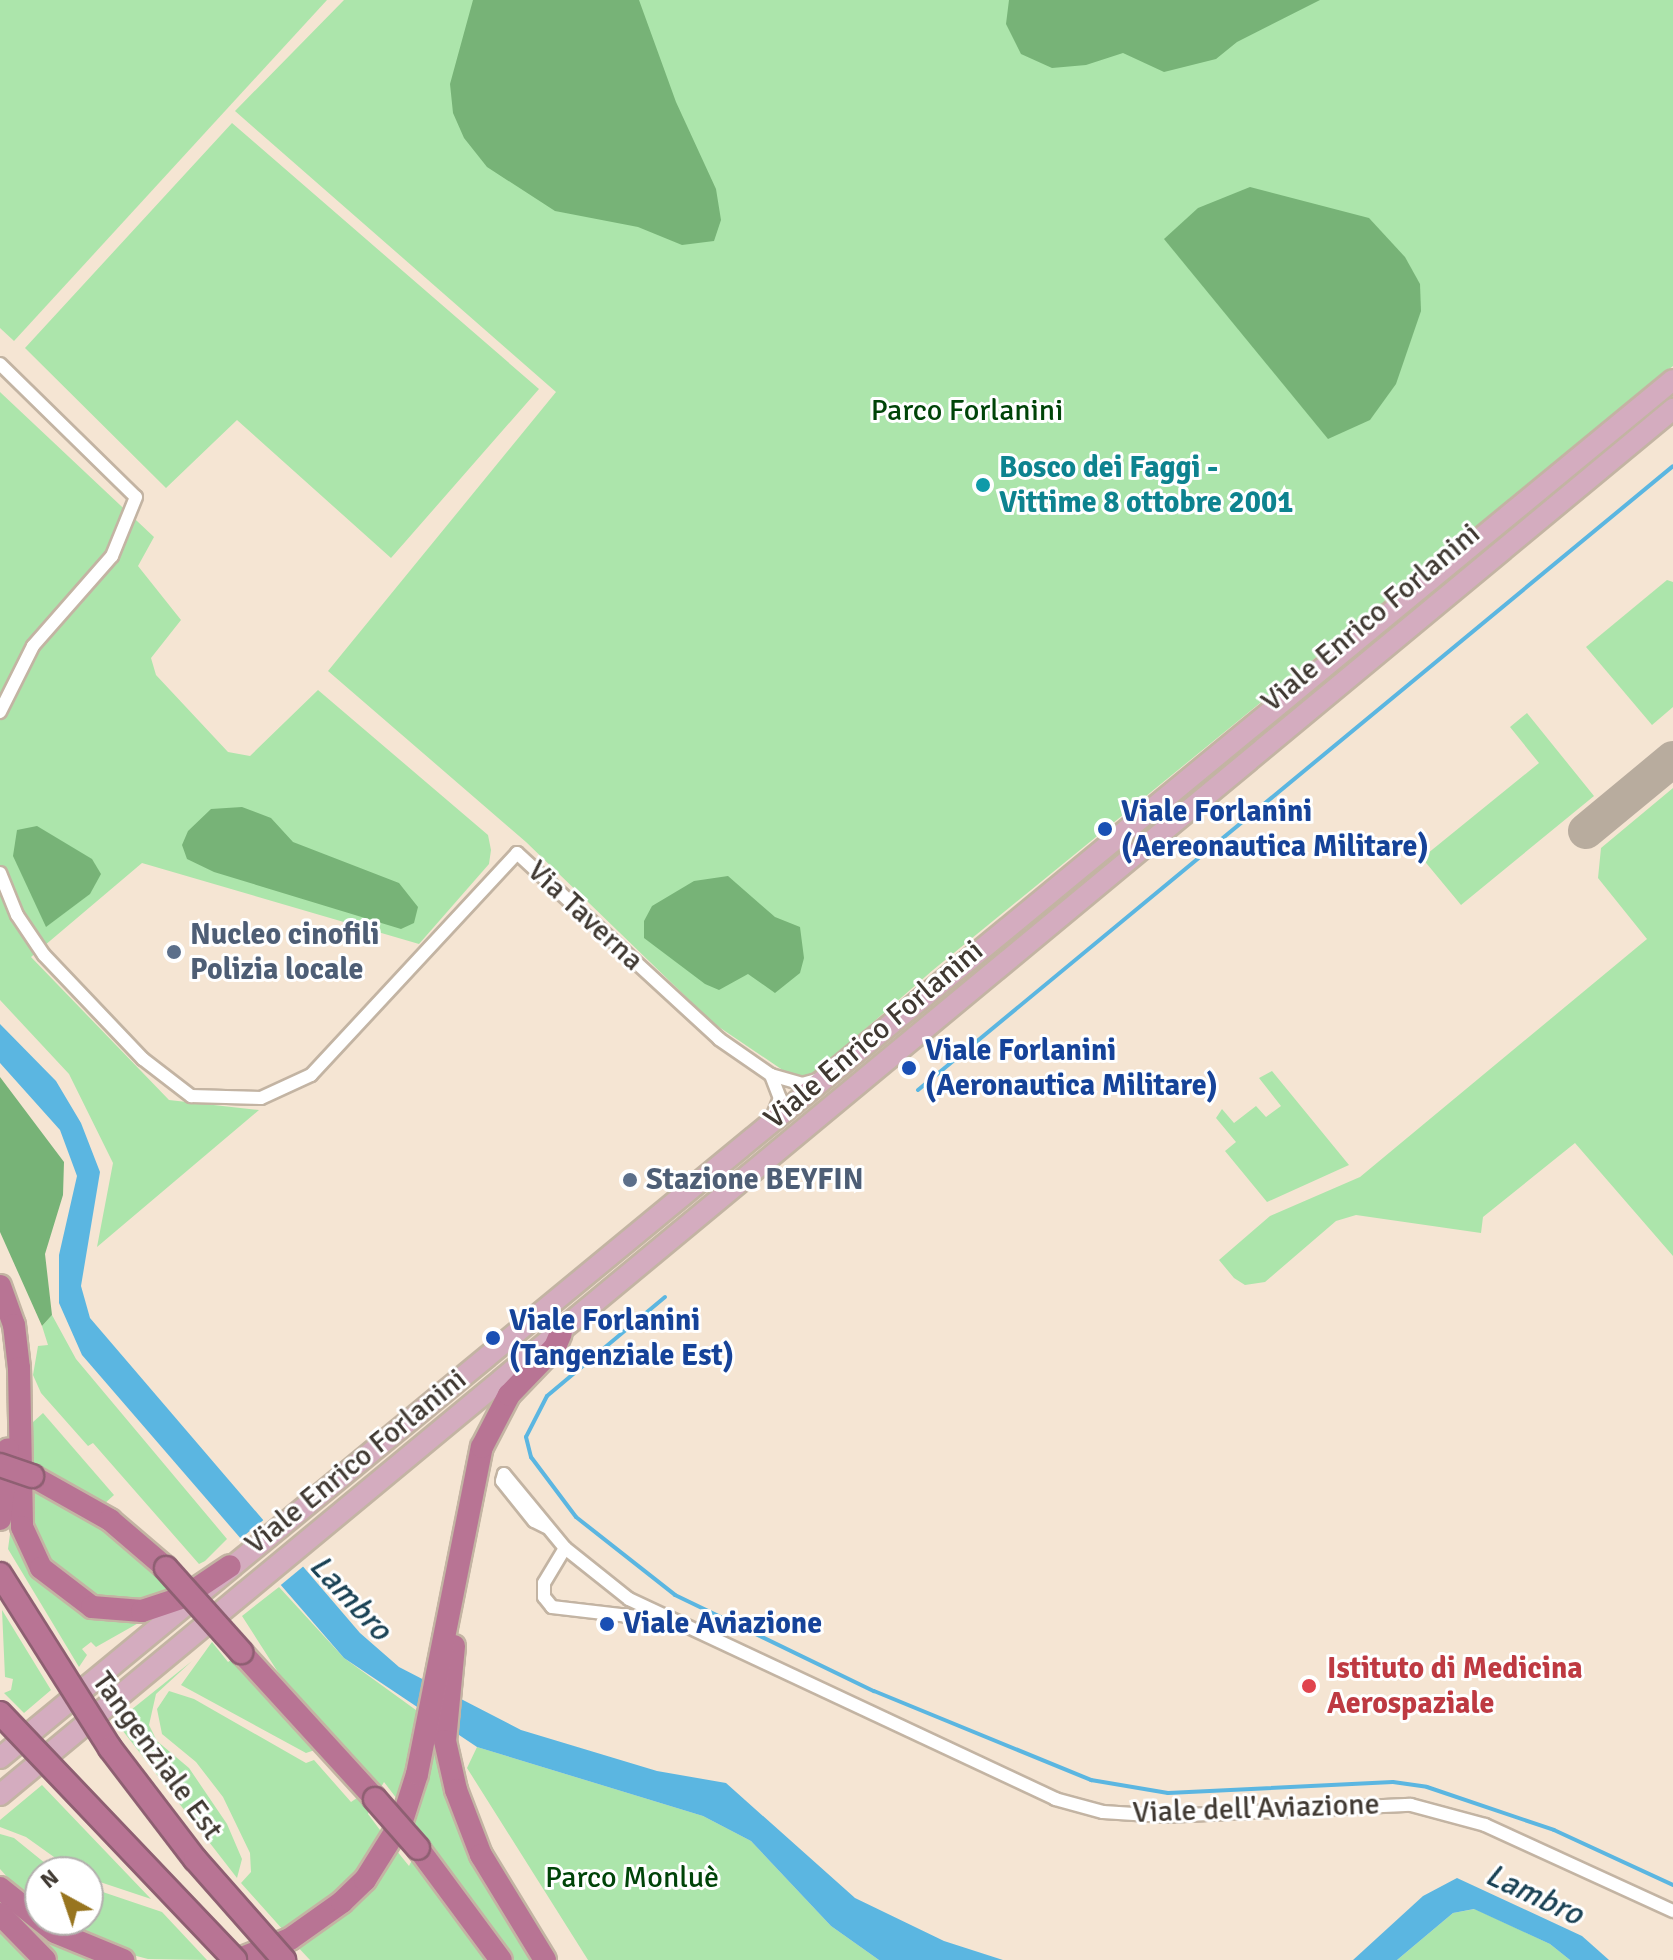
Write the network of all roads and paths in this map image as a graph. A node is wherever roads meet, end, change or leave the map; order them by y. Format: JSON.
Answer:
{"nodes":[{"id":1,"x":0,"y":364,"type":"edge"},
{"id":2,"x":1673,"y":380,"type":"edge"},
{"id":3,"x":1673,"y":409,"type":"edge"},
{"id":4,"x":0,"y":712,"type":"edge"},
{"id":5,"x":0,"y":873,"type":"edge"},
{"id":6,"x":771,"y":1075,"type":"junction"},
{"id":7,"x":824,"y":1078,"type":"junction"},
{"id":8,"x":750,"y":1140,"type":"junction"},
{"id":9,"x":0,"y":1286,"type":"edge"},
{"id":10,"x":561,"y":1333,"type":"junction"},
{"id":11,"x":0,"y":1465,"type":"edge"},
{"id":12,"x":0,"y":1519,"type":"edge"},
{"id":13,"x":546,"y":1527,"type":"dead end"},
{"id":14,"x":565,"y":1548,"type":"junction"},
{"id":15,"x":237,"y":1561,"type":"junction"},
{"id":16,"x":0,"y":1574,"type":"edge"},
{"id":17,"x":667,"y":1620,"type":"junction"},
{"id":18,"x":442,"y":1678,"type":"junction"},
{"id":19,"x":0,"y":1713,"type":"edge"},
{"id":20,"x":0,"y":1758,"type":"edge"},
{"id":21,"x":0,"y":1795,"type":"edge"},
{"id":22,"x":0,"y":1888,"type":"edge"},
{"id":23,"x":1673,"y":1911,"type":"edge"},
{"id":24,"x":0,"y":1914,"type":"edge"},
{"id":25,"x":45,"y":1960,"type":"edge"},
{"id":26,"x":123,"y":1960,"type":"edge"},
{"id":27,"x":236,"y":1960,"type":"edge"},
{"id":28,"x":284,"y":1960,"type":"edge"},
{"id":29,"x":501,"y":1960,"type":"edge"},
{"id":30,"x":545,"y":1960,"type":"edge"}],
"edges":[{"from":1,"to":4,"type":"street"},
{"from":2,"to":7,"type":"main road","name":"Viale Enrico Forlanini"},
{"from":3,"to":10,"type":"main road","name":"Viale Enrico Forlanini"},
{"from":5,"to":6,"type":"street","name":"Via Taverna"},
{"from":6,"to":7,"type":"street","name":"Via Taverna"},
{"from":6,"to":8,"type":"street"},
{"from":7,"to":8,"type":"main road","name":"Viale Enrico Forlanini"},
{"from":8,"to":15,"type":"main road","name":"Viale Enrico Forlanini"},
{"from":9,"to":12,"type":"highway"},
{"from":9,"to":15,"type":"highway"},
{"from":10,"to":18,"type":"highway"},
{"from":10,"to":21,"type":"main road","name":"Viale Enrico Forlanini"},
{"from":11,"to":29,"type":"highway","bridge":true},
{"from":13,"to":14,"type":"street","name":"Viale dell'Aviazione"},
{"from":14,"to":17,"type":"street","name":"Viale dell'Aviazione"},
{"from":14,"to":17,"type":"street","name":"Viale dell'Aviazione"},
{"from":15,"to":20,"type":"main road","name":"Viale Enrico Forlanini"},
{"from":16,"to":28,"type":"highway","name":"Tangenziale Est","bridge":true},
{"from":17,"to":23,"type":"street","name":"Viale dell'Aviazione"},
{"from":18,"to":27,"type":"highway"},
{"from":18,"to":30,"type":"highway"},
{"from":19,"to":27,"type":"highway","bridge":true},
{"from":22,"to":26,"type":"highway"},
{"from":24,"to":25,"type":"highway"}]}
